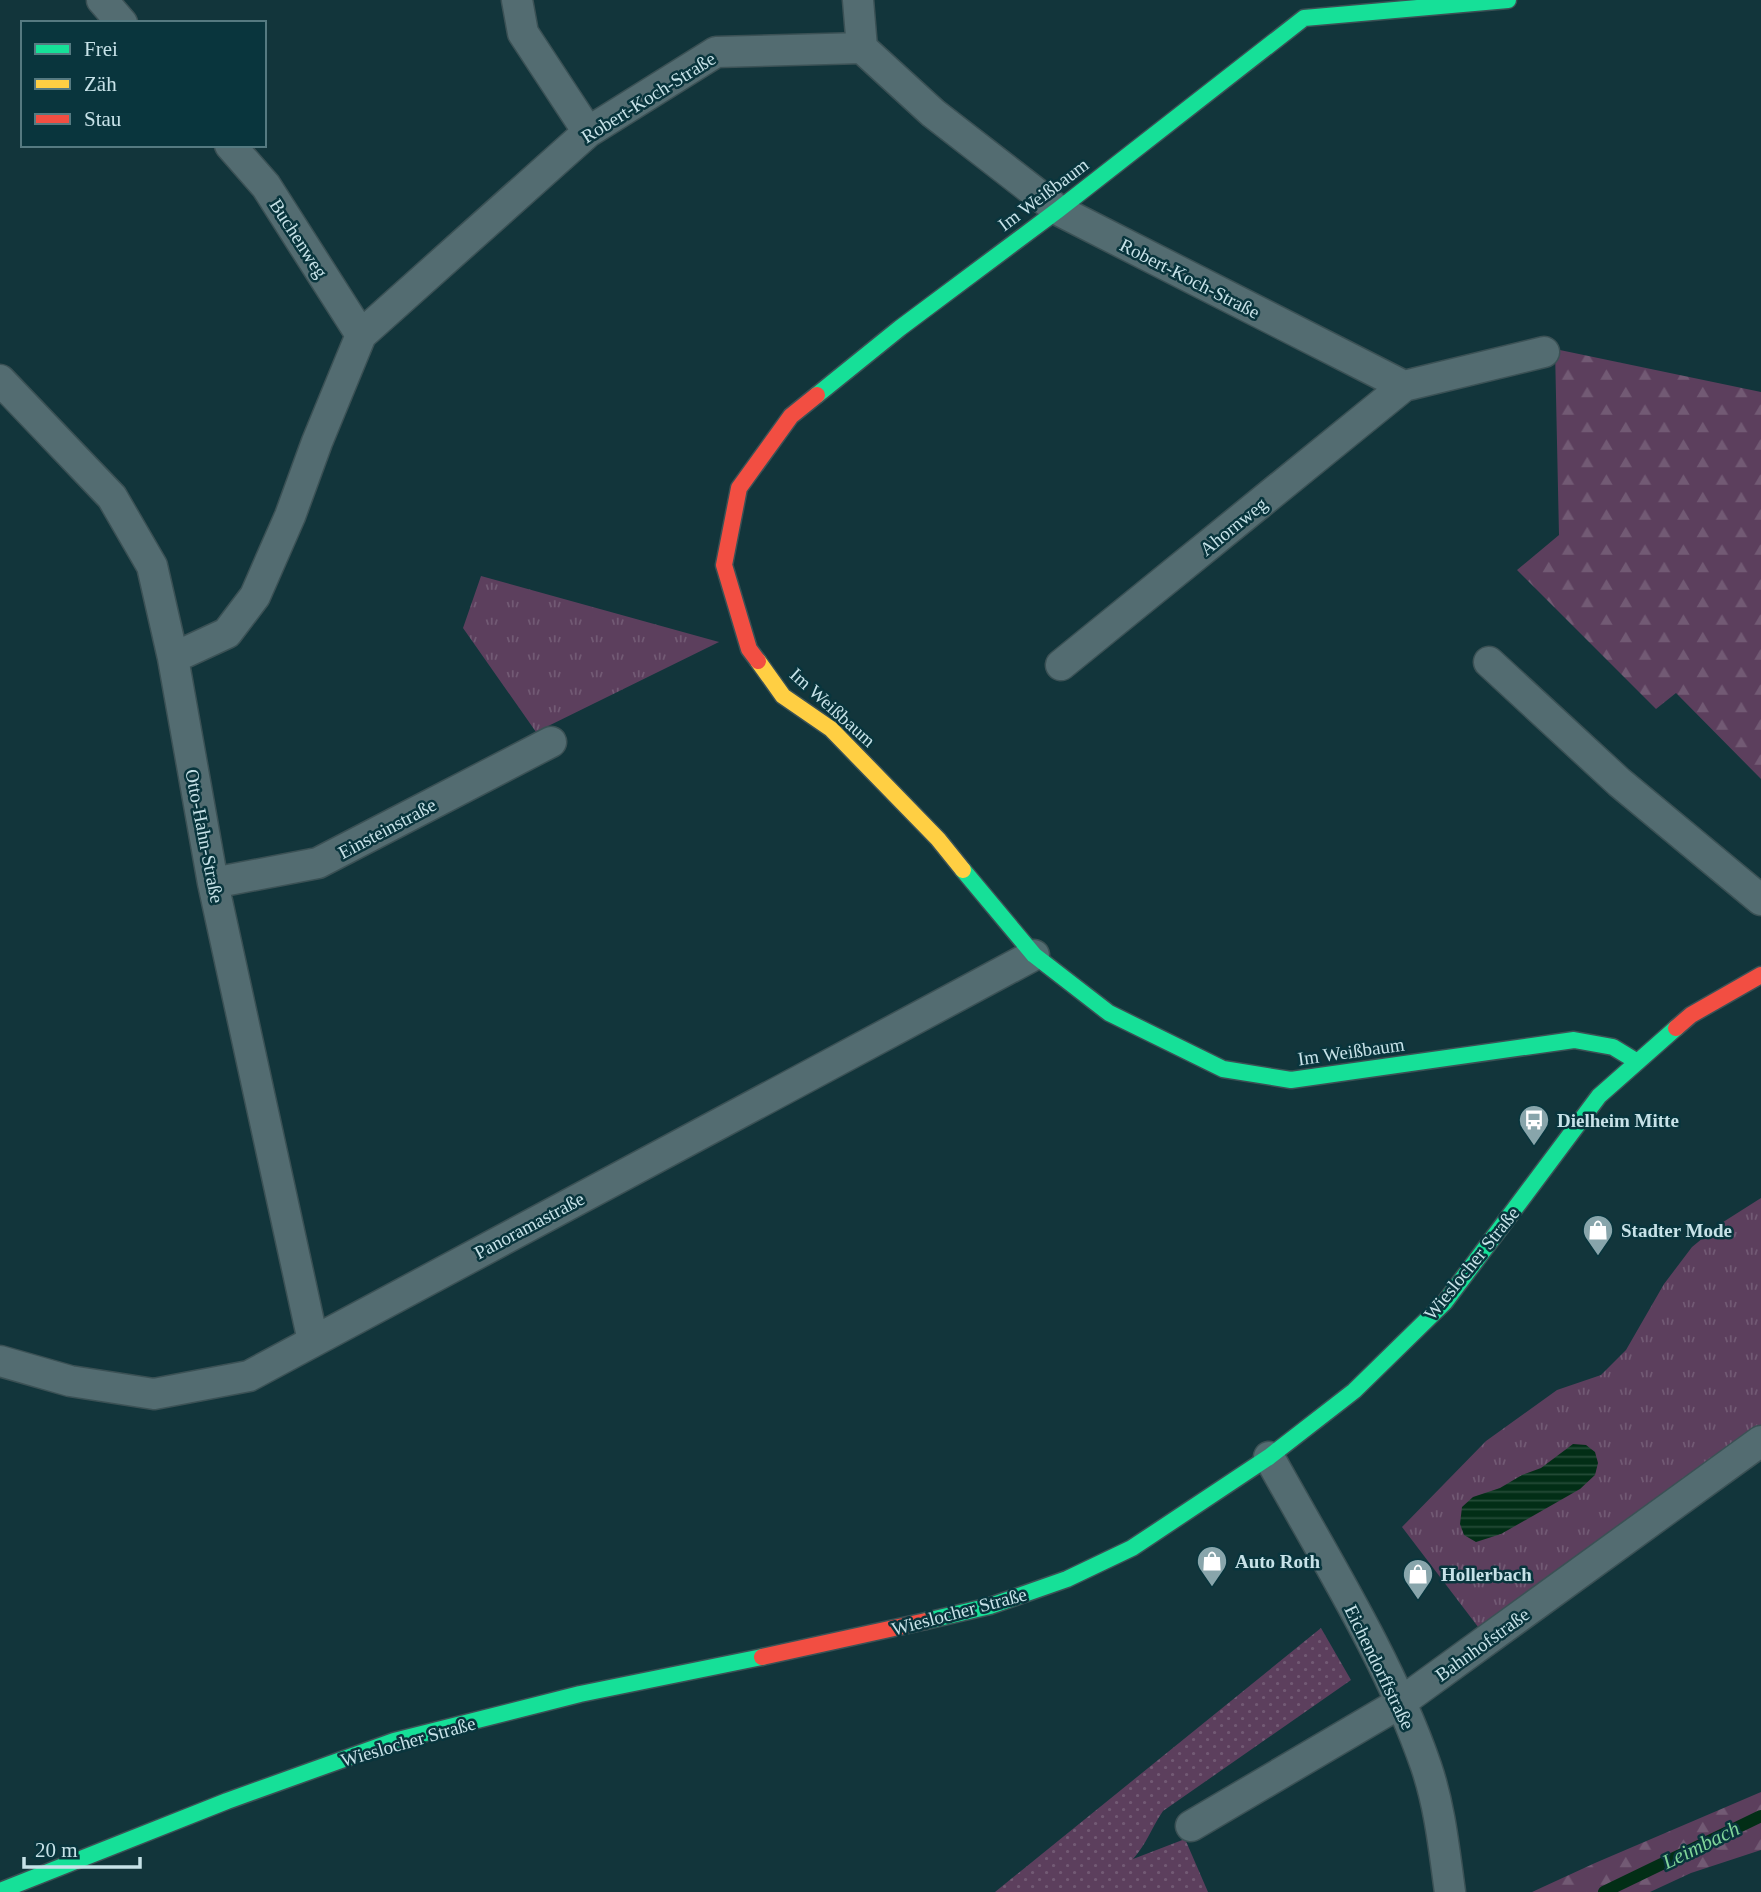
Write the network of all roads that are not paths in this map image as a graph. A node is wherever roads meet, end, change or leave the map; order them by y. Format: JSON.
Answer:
{"nodes":[{"id":1,"x":102,"y":0,"type":"edge"},
{"id":2,"x":517,"y":0,"type":"edge"},
{"id":3,"x":858,"y":0,"type":"edge"},
{"id":4,"x":1508,"y":0,"type":"edge"},
{"id":5,"x":1297,"y":9,"type":"edge"},
{"id":6,"x":120,"y":21,"type":"edge"},
{"id":7,"x":862,"y":48,"type":"junction"},
{"id":8,"x":588,"y":132,"type":"junction"},
{"id":9,"x":232,"y":147,"type":"edge"},
{"id":10,"x":1058,"y":210,"type":"junction"},
{"id":11,"x":361,"y":335,"type":"junction"},
{"id":12,"x":1544,"y":352,"type":"dead end"},
{"id":13,"x":0,"y":380,"type":"edge"},
{"id":14,"x":1404,"y":386,"type":"junction"},
{"id":15,"x":173,"y":657,"type":"junction"},
{"id":16,"x":1489,"y":663,"type":"dead end"},
{"id":17,"x":1061,"y":665,"type":"dead end"},
{"id":18,"x":551,"y":742,"type":"dead end"},
{"id":19,"x":213,"y":883,"type":"junction"},
{"id":20,"x":1761,"y":900,"type":"edge"},
{"id":21,"x":1034,"y":955,"type":"junction"},
{"id":22,"x":1761,"y":975,"type":"edge"},
{"id":23,"x":1636,"y":1061,"type":"junction"},
{"id":24,"x":313,"y":1341,"type":"junction"},
{"id":25,"x":0,"y":1361,"type":"edge"},
{"id":26,"x":1761,"y":1441,"type":"edge"},
{"id":27,"x":1269,"y":1457,"type":"junction"},
{"id":28,"x":1400,"y":1703,"type":"junction"},
{"id":29,"x":1191,"y":1826,"type":"dead end"},
{"id":30,"x":0,"y":1891,"type":"edge"},
{"id":31,"x":1450,"y":1892,"type":"edge"}],
"edges":[{"from":1,"to":6,"type":"street"},
{"from":2,"to":8,"type":"street"},
{"from":3,"to":7,"type":"street"},
{"from":4,"to":5,"type":"street","name":"Im Weißbaum"},
{"from":5,"to":10,"type":"street","name":"Im Weißbaum"},
{"from":7,"to":8,"type":"street","name":"Robert-Koch-Straße"},
{"from":7,"to":10,"type":"street","name":"Robert-Koch-Straße"},
{"from":8,"to":11,"type":"street","name":"Robert-Koch-Straße"},
{"from":9,"to":11,"type":"street","name":"Buchenweg"},
{"from":10,"to":14,"type":"street","name":"Robert-Koch-Straße"},
{"from":10,"to":21,"type":"street","name":"Im Weißbaum"},
{"from":11,"to":15,"type":"street","name":"Robert-Koch-Straße"},
{"from":12,"to":14,"type":"street"},
{"from":13,"to":15,"type":"street","name":"Otto-Hahn-Straße"},
{"from":14,"to":17,"type":"street","name":"Ahornweg"},
{"from":15,"to":19,"type":"street","name":"Otto-Hahn-Straße"},
{"from":16,"to":20,"type":"street"},
{"from":18,"to":19,"type":"street","name":"Einsteinstraße"},
{"from":19,"to":24,"type":"street","name":"Otto-Hahn-Straße"},
{"from":21,"to":23,"type":"street","name":"Im Weißbaum"},
{"from":21,"to":24,"type":"street","name":"Panoramastraße"},
{"from":22,"to":23,"type":"street","name":"Wieslocher Straße"},
{"from":23,"to":27,"type":"street","name":"Wieslocher Straße"},
{"from":24,"to":25,"type":"street","name":"Panoramastraße"},
{"from":26,"to":28,"type":"street","name":"Bahnhofstraße"},
{"from":27,"to":28,"type":"street","name":"Eichendorffstraße"},
{"from":27,"to":30,"type":"street","name":"Wieslocher Straße"},
{"from":28,"to":29,"type":"street","name":"Bahnhofstraße"},
{"from":28,"to":31,"type":"street","name":"Eichendorffstraße"}]}
